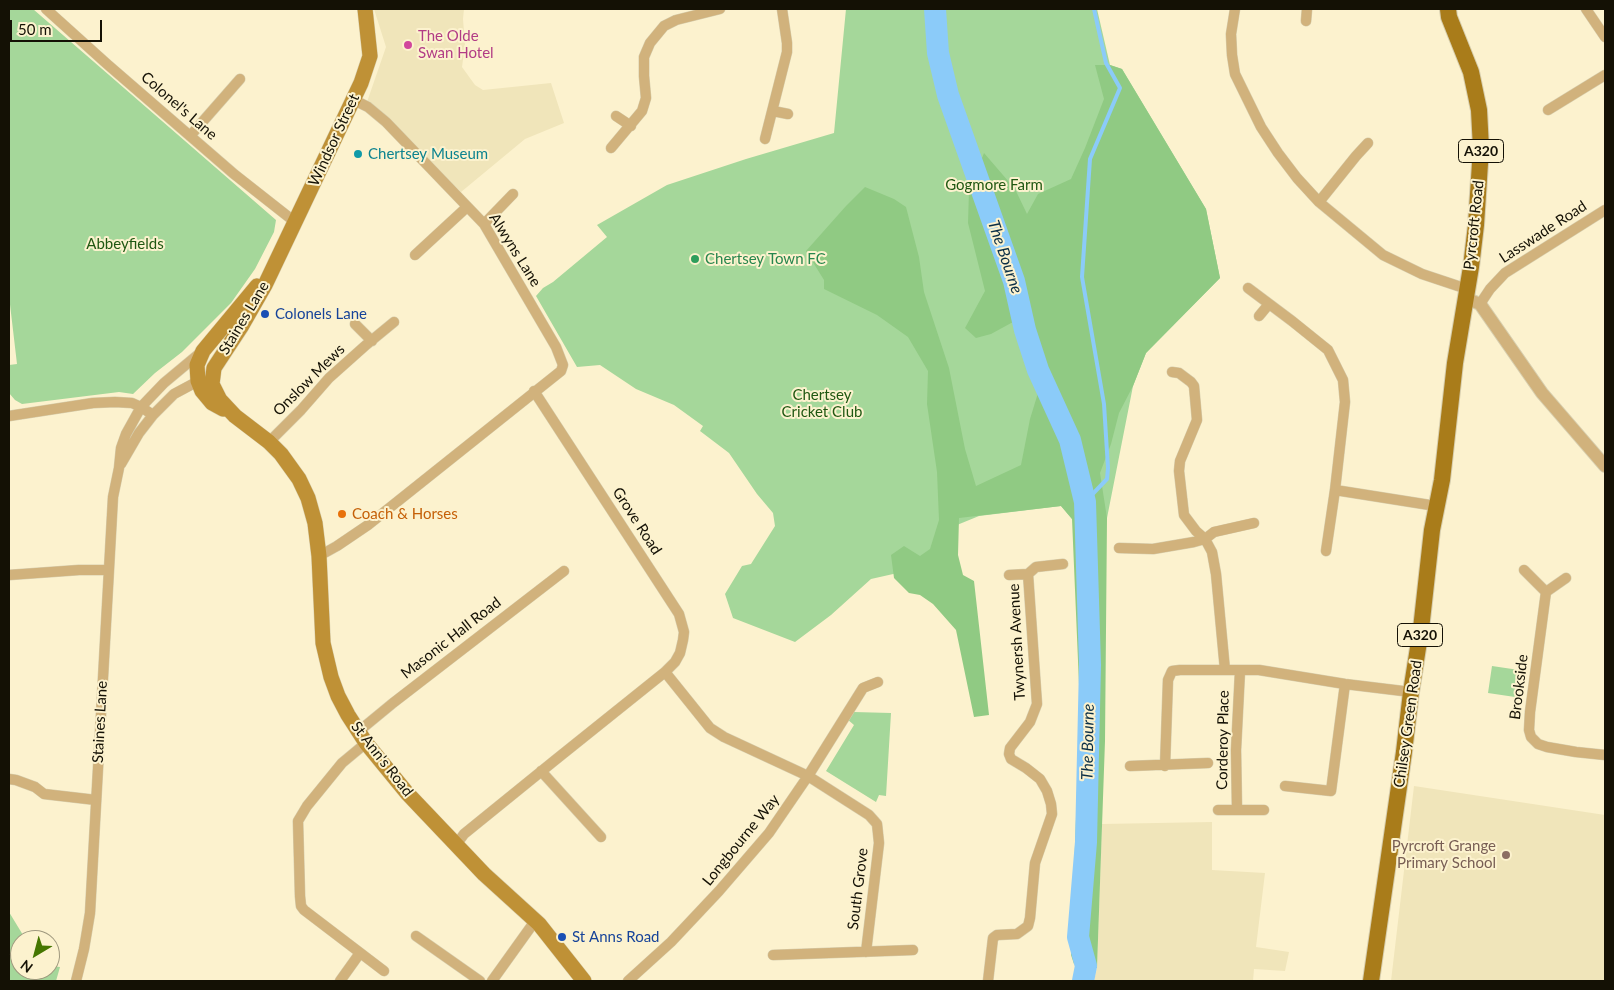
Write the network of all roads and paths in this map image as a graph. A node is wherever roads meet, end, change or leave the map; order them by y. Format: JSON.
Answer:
{"nodes":[{"id":1,"x":46,"y":9,"type":"edge"},
{"id":2,"x":365,"y":9,"type":"edge"},
{"id":3,"x":720,"y":9,"type":"edge"},
{"id":4,"x":782,"y":9,"type":"edge"},
{"id":5,"x":1235,"y":9,"type":"edge"},
{"id":6,"x":1307,"y":9,"type":"edge"},
{"id":7,"x":1586,"y":9,"type":"edge"},
{"id":8,"x":1445,"y":11,"type":"edge"},
{"id":9,"x":1306,"y":21,"type":"dead end"},
{"id":10,"x":1605,"y":37,"type":"edge"},
{"id":11,"x":1605,"y":75,"type":"edge"},
{"id":12,"x":240,"y":79,"type":"dead end"},
{"id":13,"x":354,"y":100,"type":"junction"},
{"id":14,"x":1548,"y":110,"type":"dead end"},
{"id":15,"x":773,"y":111,"type":"junction"},
{"id":16,"x":788,"y":114,"type":"dead end"},
{"id":17,"x":616,"y":116,"type":"dead end"},
{"id":18,"x":631,"y":126,"type":"junction"},
{"id":19,"x":190,"y":136,"type":"junction"},
{"id":20,"x":765,"y":139,"type":"dead end"},
{"id":21,"x":1368,"y":143,"type":"dead end"},
{"id":22,"x":611,"y":148,"type":"dead end"},
{"id":23,"x":513,"y":194,"type":"dead end"},
{"id":24,"x":1319,"y":202,"type":"junction"},
{"id":25,"x":467,"y":207,"type":"junction"},
{"id":26,"x":1605,"y":210,"type":"edge"},
{"id":27,"x":295,"y":222,"type":"junction"},
{"id":28,"x":484,"y":224,"type":"junction"},
{"id":29,"x":415,"y":255,"type":"dead end"},
{"id":30,"x":273,"y":266,"type":"junction"},
{"id":31,"x":1248,"y":288,"type":"dead end"},
{"id":32,"x":1471,"y":297,"type":"junction"},
{"id":33,"x":1269,"y":304,"type":"junction"},
{"id":34,"x":1259,"y":316,"type":"dead end"},
{"id":35,"x":394,"y":322,"type":"dead end"},
{"id":36,"x":355,"y":324,"type":"dead end"},
{"id":37,"x":372,"y":340,"type":"junction"},
{"id":38,"x":203,"y":351,"type":"junction"},
{"id":39,"x":214,"y":368,"type":"junction"},
{"id":40,"x":1172,"y":372,"type":"dead end"},
{"id":41,"x":198,"y":381,"type":"junction"},
{"id":42,"x":534,"y":391,"type":"junction"},
{"id":43,"x":142,"y":406,"type":"junction"},
{"id":44,"x":153,"y":414,"type":"junction"},
{"id":45,"x":9,"y":416,"type":"edge"},
{"id":46,"x":235,"y":416,"type":"junction"},
{"id":47,"x":269,"y":442,"type":"junction"},
{"id":48,"x":1605,"y":466,"type":"edge"},
{"id":49,"x":119,"y":468,"type":"junction"},
{"id":50,"x":1336,"y":490,"type":"junction"},
{"id":51,"x":1436,"y":506,"type":"junction"},
{"id":52,"x":1254,"y":522,"type":"dead end"},
{"id":53,"x":1205,"y":540,"type":"junction"},
{"id":54,"x":1120,"y":548,"type":"dead end"},
{"id":55,"x":1326,"y":551,"type":"dead end"},
{"id":56,"x":319,"y":556,"type":"junction"},
{"id":57,"x":1063,"y":564,"type":"dead end"},
{"id":58,"x":109,"y":570,"type":"junction"},
{"id":59,"x":1524,"y":570,"type":"dead end"},
{"id":60,"x":564,"y":571,"type":"dead end"},
{"id":61,"x":1028,"y":574,"type":"junction"},
{"id":62,"x":9,"y":575,"type":"edge"},
{"id":63,"x":1008,"y":575,"type":"dead end"},
{"id":64,"x":1566,"y":578,"type":"dead end"},
{"id":65,"x":1546,"y":592,"type":"junction"},
{"id":66,"x":1225,"y":670,"type":"junction"},
{"id":67,"x":1240,"y":671,"type":"junction"},
{"id":68,"x":665,"y":672,"type":"junction"},
{"id":69,"x":878,"y":682,"type":"dead end"},
{"id":70,"x":1345,"y":684,"type":"junction"},
{"id":71,"x":1411,"y":692,"type":"junction"},
{"id":72,"x":362,"y":737,"type":"junction"},
{"id":73,"x":1605,"y":755,"type":"edge"},
{"id":74,"x":1208,"y":763,"type":"dead end"},
{"id":75,"x":1130,"y":766,"type":"dead end"},
{"id":76,"x":1165,"y":766,"type":"junction"},
{"id":77,"x":541,"y":771,"type":"junction"},
{"id":78,"x":808,"y":776,"type":"junction"},
{"id":79,"x":9,"y":779,"type":"edge"},
{"id":80,"x":1285,"y":786,"type":"dead end"},
{"id":81,"x":96,"y":800,"type":"junction"},
{"id":82,"x":1218,"y":810,"type":"dead end"},
{"id":83,"x":1237,"y":810,"type":"junction"},
{"id":84,"x":1264,"y":810,"type":"dead end"},
{"id":85,"x":601,"y":837,"type":"dead end"},
{"id":86,"x":456,"y":845,"type":"junction"},
{"id":87,"x":535,"y":921,"type":"junction"},
{"id":88,"x":416,"y":936,"type":"dead end"},
{"id":89,"x":913,"y":950,"type":"dead end"},
{"id":90,"x":866,"y":952,"type":"junction"},
{"id":91,"x":360,"y":953,"type":"junction"},
{"id":92,"x":773,"y":955,"type":"dead end"},
{"id":93,"x":384,"y":971,"type":"dead end"},
{"id":94,"x":78,"y":979,"type":"edge"},
{"id":95,"x":340,"y":981,"type":"edge"},
{"id":96,"x":480,"y":981,"type":"edge"},
{"id":97,"x":492,"y":981,"type":"edge"},
{"id":98,"x":584,"y":981,"type":"edge"},
{"id":99,"x":628,"y":981,"type":"edge"},
{"id":100,"x":988,"y":981,"type":"edge"},
{"id":101,"x":1371,"y":981,"type":"edge"}],
"edges":[{"from":1,"to":19,"type":"street","name":"Colonel's Lane"},
{"from":2,"to":13,"type":"main road","name":"Windsor Street"},
{"from":3,"to":18,"type":"street"},
{"from":4,"to":15,"type":"street"},
{"from":5,"to":24,"type":"street"},
{"from":6,"to":9,"type":"street"},
{"from":7,"to":10,"type":"street"},
{"from":8,"to":32,"type":"main road","name":"Pyrcroft Road","number":"A320"},
{"from":11,"to":14,"type":"street"},
{"from":12,"to":19,"type":"street"},
{"from":13,"to":25,"type":"street","name":"Alwyns Lane"},
{"from":13,"to":27,"type":"main road","name":"Windsor Street"},
{"from":15,"to":16,"type":"street"},
{"from":15,"to":20,"type":"street"},
{"from":17,"to":18,"type":"street"},
{"from":18,"to":22,"type":"street"},
{"from":19,"to":27,"type":"street","name":"Colonel's Lane"},
{"from":21,"to":24,"type":"street"},
{"from":23,"to":28,"type":"street"},
{"from":24,"to":32,"type":"street"},
{"from":25,"to":28,"type":"street","name":"Alwyns Lane"},
{"from":25,"to":29,"type":"street"},
{"from":26,"to":32,"type":"street","name":"Lasswade Road"},
{"from":27,"to":30,"type":"main road","name":"Windsor Street"},
{"from":28,"to":42,"type":"street","name":"Alwyns Lane"},
{"from":30,"to":38,"type":"main road","name":"Staines Lane"},
{"from":30,"to":39,"type":"main road","name":"Staines Lane"},
{"from":31,"to":33,"type":"street"},
{"from":32,"to":48,"type":"street"},
{"from":32,"to":51,"type":"main road","name":"Chilsey Green Road","number":"A320"},
{"from":33,"to":34,"type":"street"},
{"from":33,"to":50,"type":"street"},
{"from":35,"to":37,"type":"street","name":"Onslow Mews"},
{"from":36,"to":37,"type":"street"},
{"from":37,"to":47,"type":"street","name":"Onslow Mews"},
{"from":38,"to":41,"type":"main road","name":"Staines Lane"},
{"from":38,"to":43,"type":"street","name":"Staines Lane"},
{"from":39,"to":41,"type":"street","name":"Staines Lane"},
{"from":39,"to":46,"type":"main road","name":"St Ann's Road"},
{"from":40,"to":53,"type":"street"},
{"from":41,"to":44,"type":"street","name":"Staines Lane"},
{"from":41,"to":46,"type":"main road","name":"St Ann's Road"},
{"from":42,"to":56,"type":"street"},
{"from":42,"to":68,"type":"street","name":"Grove Road"},
{"from":43,"to":44,"type":"street"},
{"from":43,"to":45,"type":"street"},
{"from":43,"to":49,"type":"street","name":"Staines Lane"},
{"from":44,"to":49,"type":"street","name":"Staines Lane"},
{"from":46,"to":47,"type":"main road","name":"St Ann's Road"},
{"from":47,"to":56,"type":"main road","name":"St Ann's Road"},
{"from":49,"to":58,"type":"street","name":"Staines Lane"},
{"from":50,"to":51,"type":"street"},
{"from":50,"to":55,"type":"street"},
{"from":51,"to":71,"type":"main road","name":"Chilsey Green Road","number":"A320"},
{"from":52,"to":53,"type":"street"},
{"from":53,"to":54,"type":"street"},
{"from":53,"to":66,"type":"street"},
{"from":56,"to":72,"type":"main road","name":"St Ann's Road"},
{"from":57,"to":61,"type":"street","name":"Twynersh Avenue"},
{"from":58,"to":62,"type":"street"},
{"from":58,"to":81,"type":"street","name":"Staines Lane"},
{"from":59,"to":65,"type":"street"},
{"from":60,"to":72,"type":"street","name":"Masonic Hall Road"},
{"from":61,"to":63,"type":"street","name":"Twynersh Avenue"},
{"from":61,"to":100,"type":"street","name":"Twynersh Avenue"},
{"from":64,"to":65,"type":"street"},
{"from":65,"to":73,"type":"street","name":"Brookside"},
{"from":66,"to":67,"type":"street"},
{"from":66,"to":76,"type":"street"},
{"from":67,"to":70,"type":"street"},
{"from":67,"to":83,"type":"street","name":"Corderoy Place"},
{"from":68,"to":77,"type":"street","name":"Grove Road"},
{"from":68,"to":78,"type":"street"},
{"from":69,"to":78,"type":"street","name":"Longbourne Way"},
{"from":70,"to":71,"type":"street"},
{"from":70,"to":80,"type":"street"},
{"from":71,"to":101,"type":"main road","name":"Chilsey Green Road","number":"A320"},
{"from":72,"to":86,"type":"main road","name":"St Ann's Road"},
{"from":72,"to":91,"type":"street","name":"Masonic Hall Road"},
{"from":74,"to":76,"type":"street"},
{"from":75,"to":76,"type":"street"},
{"from":77,"to":85,"type":"street"},
{"from":77,"to":86,"type":"street","name":"Grove Road"},
{"from":78,"to":90,"type":"street","name":"South Grove"},
{"from":78,"to":99,"type":"street","name":"Longbourne Way"},
{"from":79,"to":81,"type":"street"},
{"from":81,"to":94,"type":"street","name":"Staines Lane"},
{"from":82,"to":83,"type":"street","name":"Corderoy Place"},
{"from":83,"to":84,"type":"street","name":"Corderoy Place"},
{"from":86,"to":87,"type":"main road","name":"St Ann's Road"},
{"from":87,"to":97,"type":"street"},
{"from":87,"to":98,"type":"main road","name":"St Ann's Road"},
{"from":88,"to":96,"type":"street"},
{"from":89,"to":90,"type":"street","name":"South Grove"},
{"from":90,"to":92,"type":"street","name":"South Grove"},
{"from":91,"to":93,"type":"street","name":"Masonic Hall Road"},
{"from":91,"to":95,"type":"street"}]}
